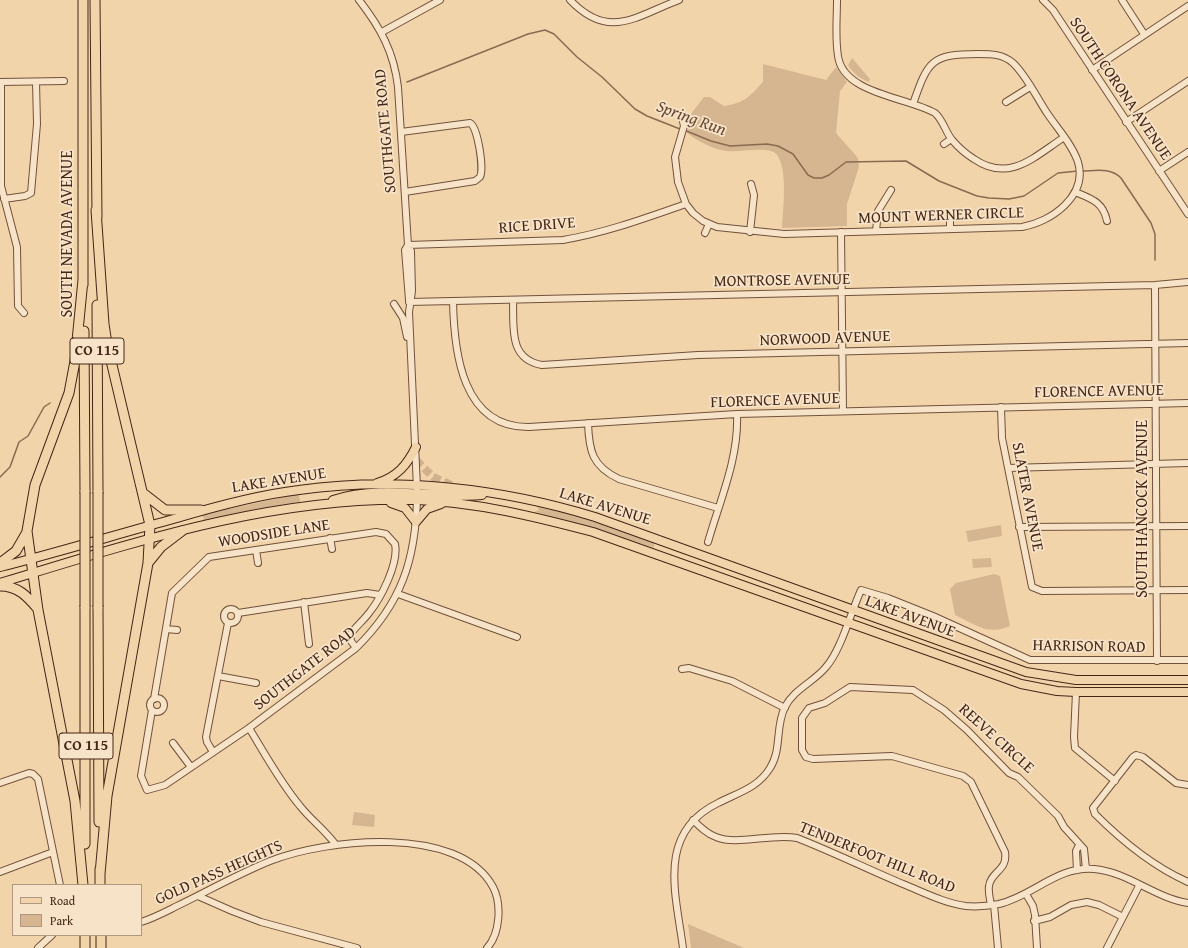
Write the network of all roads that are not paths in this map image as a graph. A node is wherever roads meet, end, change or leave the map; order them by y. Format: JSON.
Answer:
{"nodes":[{"id":1,"x":83,"y":0,"type":"edge"},
{"id":2,"x":95,"y":0,"type":"edge"},
{"id":3,"x":359,"y":0,"type":"edge"},
{"id":4,"x":440,"y":0,"type":"edge"},
{"id":5,"x":570,"y":0,"type":"edge"},
{"id":6,"x":679,"y":0,"type":"edge"},
{"id":7,"x":837,"y":0,"type":"edge"},
{"id":8,"x":1043,"y":0,"type":"edge"},
{"id":9,"x":1122,"y":0,"type":"edge"},
{"id":10,"x":1188,"y":6,"type":"edge"},
{"id":11,"x":382,"y":32,"type":"junction"},
{"id":12,"x":1144,"y":34,"type":"junction"},
{"id":13,"x":1009,"y":51,"type":"dead end"},
{"id":14,"x":1006,"y":58,"type":"junction"},
{"id":15,"x":1092,"y":70,"type":"junction"},
{"id":16,"x":64,"y":81,"type":"dead end"},
{"id":17,"x":1188,"y":81,"type":"edge"},
{"id":18,"x":0,"y":82,"type":"edge"},
{"id":19,"x":36,"y":82,"type":"junction"},
{"id":20,"x":1030,"y":87,"type":"junction"},
{"id":21,"x":1006,"y":102,"type":"dead end"},
{"id":22,"x":914,"y":104,"type":"junction"},
{"id":23,"x":682,"y":117,"type":"dead end"},
{"id":24,"x":1126,"y":122,"type":"junction"},
{"id":25,"x":401,"y":132,"type":"junction"},
{"id":26,"x":1063,"y":138,"type":"junction"},
{"id":27,"x":951,"y":139,"type":"junction"},
{"id":28,"x":944,"y":144,"type":"dead end"},
{"id":29,"x":1188,"y":152,"type":"edge"},
{"id":30,"x":1159,"y":171,"type":"junction"},
{"id":31,"x":751,"y":184,"type":"dead end"},
{"id":32,"x":891,"y":190,"type":"dead end"},
{"id":33,"x":405,"y":192,"type":"junction"},
{"id":34,"x":1075,"y":192,"type":"junction"},
{"id":35,"x":4,"y":199,"type":"junction"},
{"id":36,"x":686,"y":204,"type":"junction"},
{"id":37,"x":96,"y":210,"type":"junction"},
{"id":38,"x":1188,"y":214,"type":"edge"},
{"id":39,"x":1046,"y":220,"type":"junction"},
{"id":40,"x":950,"y":221,"type":"dead end"},
{"id":41,"x":1107,"y":222,"type":"dead end"},
{"id":42,"x":709,"y":224,"type":"junction"},
{"id":43,"x":1049,"y":226,"type":"dead end"},
{"id":44,"x":950,"y":229,"type":"junction"},
{"id":45,"x":876,"y":231,"type":"junction"},
{"id":46,"x":750,"y":232,"type":"junction"},
{"id":47,"x":841,"y":232,"type":"junction"},
{"id":48,"x":705,"y":233,"type":"dead end"},
{"id":49,"x":408,"y":245,"type":"junction"},
{"id":50,"x":83,"y":280,"type":"junction"},
{"id":51,"x":1188,"y":282,"type":"edge"},
{"id":52,"x":1155,"y":285,"type":"junction"},
{"id":53,"x":842,"y":292,"type":"junction"},
{"id":54,"x":513,"y":300,"type":"junction"},
{"id":55,"x":409,"y":302,"type":"junction"},
{"id":56,"x":453,"y":302,"type":"junction"},
{"id":57,"x":394,"y":304,"type":"dead end"},
{"id":58,"x":24,"y":313,"type":"dead end"},
{"id":59,"x":1188,"y":343,"type":"edge"},
{"id":60,"x":1155,"y":344,"type":"junction"},
{"id":61,"x":842,"y":351,"type":"junction"},
{"id":62,"x":411,"y":353,"type":"junction"},
{"id":63,"x":1188,"y":403,"type":"edge"},
{"id":64,"x":1155,"y":404,"type":"junction"},
{"id":65,"x":1000,"y":407,"type":"junction"},
{"id":66,"x":843,"y":411,"type":"junction"},
{"id":67,"x":737,"y":414,"type":"junction"},
{"id":68,"x":588,"y":423,"type":"junction"},
{"id":69,"x":416,"y":447,"type":"junction"},
{"id":70,"x":1155,"y":464,"type":"junction"},
{"id":71,"x":1188,"y":464,"type":"edge"},
{"id":72,"x":1008,"y":468,"type":"junction"},
{"id":73,"x":372,"y":485,"type":"junction"},
{"id":74,"x":143,"y":493,"type":"junction"},
{"id":75,"x":417,"y":493,"type":"junction"},
{"id":76,"x":382,"y":501,"type":"junction"},
{"id":77,"x":446,"y":503,"type":"junction"},
{"id":78,"x":317,"y":505,"type":"junction"},
{"id":79,"x":718,"y":508,"type":"junction"},
{"id":80,"x":201,"y":510,"type":"junction"},
{"id":81,"x":416,"y":522,"type":"junction"},
{"id":82,"x":150,"y":525,"type":"junction"},
{"id":83,"x":1156,"y":526,"type":"junction"},
{"id":84,"x":1188,"y":526,"type":"edge"},
{"id":85,"x":1019,"y":527,"type":"junction"},
{"id":86,"x":28,"y":531,"type":"junction"},
{"id":87,"x":182,"y":531,"type":"junction"},
{"id":88,"x":330,"y":538,"type":"junction"},
{"id":89,"x":150,"y":540,"type":"junction"},
{"id":90,"x":708,"y":542,"type":"dead end"},
{"id":91,"x":332,"y":549,"type":"dead end"},
{"id":92,"x":256,"y":550,"type":"junction"},
{"id":93,"x":30,"y":559,"type":"junction"},
{"id":94,"x":0,"y":563,"type":"edge"},
{"id":95,"x":148,"y":563,"type":"junction"},
{"id":96,"x":258,"y":563,"type":"dead end"},
{"id":97,"x":0,"y":567,"type":"edge"},
{"id":98,"x":32,"y":573,"type":"junction"},
{"id":99,"x":0,"y":584,"type":"edge"},
{"id":100,"x":1188,"y":590,"type":"edge"},
{"id":101,"x":1156,"y":591,"type":"junction"},
{"id":102,"x":398,"y":594,"type":"junction"},
{"id":103,"x":380,"y":595,"type":"junction"},
{"id":104,"x":304,"y":602,"type":"junction"},
{"id":105,"x":38,"y":610,"type":"junction"},
{"id":106,"x":852,"y":610,"type":"junction"},
{"id":107,"x":238,"y":613,"type":"junction"},
{"id":108,"x":228,"y":623,"type":"junction"},
{"id":109,"x":848,"y":623,"type":"junction"},
{"id":110,"x":166,"y":629,"type":"junction"},
{"id":111,"x":177,"y":630,"type":"dead end"},
{"id":112,"x":517,"y":637,"type":"dead end"},
{"id":113,"x":309,"y":644,"type":"dead end"},
{"id":114,"x":356,"y":648,"type":"junction"},
{"id":115,"x":1188,"y":660,"type":"edge"},
{"id":116,"x":1157,"y":661,"type":"junction"},
{"id":117,"x":682,"y":669,"type":"dead end"},
{"id":118,"x":218,"y":676,"type":"junction"},
{"id":119,"x":1188,"y":680,"type":"edge"},
{"id":120,"x":256,"y":683,"type":"dead end"},
{"id":121,"x":1076,"y":692,"type":"junction"},
{"id":122,"x":1188,"y":692,"type":"edge"},
{"id":123,"x":154,"y":699,"type":"junction"},
{"id":124,"x":785,"y":708,"type":"junction"},
{"id":125,"x":152,"y":710,"type":"junction"},
{"id":126,"x":249,"y":728,"type":"junction"},
{"id":127,"x":173,"y":742,"type":"dead end"},
{"id":128,"x":213,"y":752,"type":"junction"},
{"id":129,"x":191,"y":767,"type":"junction"},
{"id":130,"x":1115,"y":781,"type":"junction"},
{"id":131,"x":0,"y":783,"type":"edge"},
{"id":132,"x":1188,"y":785,"type":"edge"},
{"id":133,"x":693,"y":820,"type":"junction"},
{"id":134,"x":336,"y":845,"type":"junction"},
{"id":135,"x":1079,"y":845,"type":"junction"},
{"id":136,"x":53,"y":852,"type":"junction"},
{"id":137,"x":1086,"y":869,"type":"junction"},
{"id":138,"x":1078,"y":870,"type":"junction"},
{"id":139,"x":0,"y":872,"type":"edge"},
{"id":140,"x":100,"y":874,"type":"junction"},
{"id":141,"x":1188,"y":882,"type":"edge"},
{"id":142,"x":60,"y":884,"type":"edge"},
{"id":143,"x":84,"y":884,"type":"edge"},
{"id":144,"x":84,"y":884,"type":"edge"},
{"id":145,"x":100,"y":884,"type":"edge"},
{"id":146,"x":1139,"y":886,"type":"junction"},
{"id":147,"x":1026,"y":894,"type":"junction"},
{"id":148,"x":198,"y":896,"type":"junction"},
{"id":149,"x":1188,"y":903,"type":"edge"},
{"id":150,"x":993,"y":905,"type":"junction"},
{"id":151,"x":1123,"y":917,"type":"junction"},
{"id":152,"x":1034,"y":921,"type":"junction"},
{"id":153,"x":142,"y":922,"type":"edge"},
{"id":154,"x":51,"y":936,"type":"edge"},
{"id":155,"x":85,"y":936,"type":"edge"},
{"id":156,"x":101,"y":936,"type":"edge"},
{"id":157,"x":38,"y":948,"type":"edge"},
{"id":158,"x":85,"y":948,"type":"edge"},
{"id":159,"x":101,"y":948,"type":"edge"},
{"id":160,"x":357,"y":948,"type":"edge"},
{"id":161,"x":487,"y":948,"type":"edge"},
{"id":162,"x":683,"y":948,"type":"edge"},
{"id":163,"x":998,"y":948,"type":"edge"},
{"id":164,"x":1037,"y":948,"type":"edge"},
{"id":165,"x":1107,"y":948,"type":"edge"}],
"edges":[{"from":1,"to":50,"type":"highway","name":"SOUTH NEVADA AVENUE","number":"CO 115"},
{"from":2,"to":37,"type":"highway","name":"SOUTH NEVADA AVENUE","number":"CO 115"},
{"from":3,"to":11,"type":"street","name":"SOUTHGATE ROAD"},
{"from":4,"to":11,"type":"street"},
{"from":5,"to":6,"type":"street"},
{"from":7,"to":22,"type":"street"},
{"from":8,"to":15,"type":"street","name":"SOUTH CORONA AVENUE"},
{"from":9,"to":12,"type":"street"},
{"from":10,"to":12,"type":"street"},
{"from":11,"to":25,"type":"street","name":"SOUTHGATE ROAD"},
{"from":12,"to":15,"type":"street"},
{"from":13,"to":14,"type":"street"},
{"from":14,"to":20,"type":"street","name":"MOUNT WERNER CIRCLE"},
{"from":14,"to":22,"type":"street"},
{"from":15,"to":24,"type":"street","name":"SOUTH CORONA AVENUE"},
{"from":16,"to":19,"type":"street"},
{"from":17,"to":24,"type":"street"},
{"from":18,"to":19,"type":"street"},
{"from":18,"to":35,"type":"street"},
{"from":19,"to":35,"type":"street"},
{"from":20,"to":21,"type":"street"},
{"from":20,"to":26,"type":"street","name":"MOUNT WERNER CIRCLE"},
{"from":22,"to":27,"type":"street"},
{"from":23,"to":36,"type":"street","name":"MOUNT WERNER CIRCLE"},
{"from":24,"to":30,"type":"street","name":"SOUTH CORONA AVENUE"},
{"from":25,"to":33,"type":"street","name":"SOUTHGATE ROAD"},
{"from":25,"to":33,"type":"street"},
{"from":26,"to":27,"type":"street"},
{"from":26,"to":34,"type":"street","name":"MOUNT WERNER CIRCLE"},
{"from":27,"to":28,"type":"street"},
{"from":29,"to":30,"type":"street"},
{"from":30,"to":38,"type":"street","name":"SOUTH CORONA AVENUE"},
{"from":31,"to":46,"type":"street"},
{"from":32,"to":45,"type":"street"},
{"from":33,"to":49,"type":"street","name":"SOUTHGATE ROAD"},
{"from":34,"to":39,"type":"street","name":"MOUNT WERNER CIRCLE"},
{"from":34,"to":41,"type":"street"},
{"from":35,"to":58,"type":"street"},
{"from":36,"to":42,"type":"street","name":"MOUNT WERNER CIRCLE"},
{"from":36,"to":49,"type":"street","name":"RICE DRIVE"},
{"from":37,"to":74,"type":"highway"},
{"from":37,"to":140,"type":"highway","name":"SOUTH NEVADA AVENUE","number":"CO 115","bridge":true},
{"from":39,"to":43,"type":"street"},
{"from":39,"to":44,"type":"street","name":"MOUNT WERNER CIRCLE"},
{"from":40,"to":44,"type":"street"},
{"from":42,"to":46,"type":"street","name":"MOUNT WERNER CIRCLE"},
{"from":42,"to":48,"type":"street"},
{"from":44,"to":45,"type":"street","name":"MOUNT WERNER CIRCLE"},
{"from":45,"to":47,"type":"street","name":"MOUNT WERNER CIRCLE"},
{"from":46,"to":47,"type":"street","name":"MOUNT WERNER CIRCLE"},
{"from":47,"to":53,"type":"street"},
{"from":49,"to":55,"type":"street","name":"SOUTHGATE ROAD"},
{"from":50,"to":86,"type":"highway"},
{"from":50,"to":143,"type":"highway","name":"SOUTH NEVADA AVENUE","number":"CO 115","bridge":true},
{"from":51,"to":52,"type":"street","name":"MONTROSE AVENUE"},
{"from":52,"to":53,"type":"street","name":"MONTROSE AVENUE"},
{"from":52,"to":60,"type":"street","name":"SOUTH HANCOCK AVENUE"},
{"from":53,"to":54,"type":"street","name":"MONTROSE AVENUE"},
{"from":53,"to":61,"type":"street"},
{"from":54,"to":56,"type":"street","name":"MONTROSE AVENUE"},
{"from":54,"to":61,"type":"street","name":"NORWOOD AVENUE"},
{"from":55,"to":56,"type":"street","name":"MONTROSE AVENUE"},
{"from":55,"to":62,"type":"street","name":"SOUTHGATE ROAD"},
{"from":56,"to":68,"type":"street","name":"FLORENCE AVENUE"},
{"from":57,"to":62,"type":"street"},
{"from":59,"to":60,"type":"street","name":"NORWOOD AVENUE"},
{"from":60,"to":61,"type":"street","name":"NORWOOD AVENUE"},
{"from":60,"to":64,"type":"street","name":"SOUTH HANCOCK AVENUE"},
{"from":61,"to":66,"type":"street"},
{"from":62,"to":69,"type":"street","name":"SOUTHGATE ROAD"},
{"from":63,"to":64,"type":"street","name":"FLORENCE AVENUE"},
{"from":64,"to":65,"type":"street","name":"FLORENCE AVENUE"},
{"from":64,"to":70,"type":"street","name":"SOUTH HANCOCK AVENUE"},
{"from":65,"to":66,"type":"street","name":"FLORENCE AVENUE"},
{"from":65,"to":72,"type":"street","name":"SLATER AVENUE"},
{"from":66,"to":67,"type":"street","name":"FLORENCE AVENUE"},
{"from":67,"to":68,"type":"street","name":"FLORENCE AVENUE"},
{"from":67,"to":79,"type":"street"},
{"from":68,"to":79,"type":"street"},
{"from":69,"to":73,"type":"main road"},
{"from":69,"to":75,"type":"street","name":"SOUTHGATE ROAD"},
{"from":70,"to":71,"type":"street"},
{"from":70,"to":72,"type":"street"},
{"from":70,"to":83,"type":"street","name":"SOUTH HANCOCK AVENUE"},
{"from":72,"to":85,"type":"street","name":"SLATER AVENUE"},
{"from":73,"to":75,"type":"main road","name":"LAKE AVENUE"},
{"from":73,"to":80,"type":"main road","name":"LAKE AVENUE"},
{"from":74,"to":80,"type":"highway"},
{"from":74,"to":82,"type":"highway"},
{"from":75,"to":76,"type":"main road","name":"LAKE AVENUE"},
{"from":75,"to":77,"type":"main road","name":"LAKE AVENUE"},
{"from":75,"to":78,"type":"main road"},
{"from":75,"to":81,"type":"street","name":"SOUTHGATE ROAD"},
{"from":75,"to":106,"type":"main road","name":"LAKE AVENUE"},
{"from":76,"to":78,"type":"main road","name":"LAKE AVENUE"},
{"from":76,"to":81,"type":"main road"},
{"from":77,"to":81,"type":"main road"},
{"from":77,"to":109,"type":"main road","name":"LAKE AVENUE"},
{"from":78,"to":87,"type":"main road","name":"LAKE AVENUE"},
{"from":79,"to":90,"type":"street"},
{"from":80,"to":82,"type":"main road","name":"LAKE AVENUE"},
{"from":81,"to":102,"type":"street","name":"SOUTHGATE ROAD"},
{"from":82,"to":89,"type":"highway"},
{"from":82,"to":93,"type":"main road","name":"LAKE AVENUE"},
{"from":83,"to":84,"type":"street"},
{"from":83,"to":85,"type":"street"},
{"from":83,"to":101,"type":"street","name":"SOUTH HANCOCK AVENUE"},
{"from":85,"to":101,"type":"street","name":"SLATER AVENUE"},
{"from":86,"to":93,"type":"highway"},
{"from":86,"to":94,"type":"highway"},
{"from":87,"to":89,"type":"main road","name":"LAKE AVENUE"},
{"from":87,"to":95,"type":"highway"},
{"from":88,"to":91,"type":"street"},
{"from":88,"to":92,"type":"street","name":"WOODSIDE LANE"},
{"from":88,"to":103,"type":"street","name":"WOODSIDE LANE"},
{"from":89,"to":95,"type":"highway"},
{"from":89,"to":98,"type":"main road","name":"LAKE AVENUE"},
{"from":92,"to":96,"type":"street"},
{"from":92,"to":110,"type":"street","name":"WOODSIDE LANE"},
{"from":93,"to":97,"type":"main road","name":"LAKE AVENUE"},
{"from":93,"to":98,"type":"highway"},
{"from":95,"to":140,"type":"highway"},
{"from":98,"to":99,"type":"main road","name":"LAKE AVENUE"},
{"from":98,"to":105,"type":"highway"},
{"from":99,"to":105,"type":"highway"},
{"from":100,"to":101,"type":"street"},
{"from":101,"to":116,"type":"street","name":"SOUTH HANCOCK AVENUE"},
{"from":102,"to":112,"type":"street"},
{"from":102,"to":114,"type":"street","name":"SOUTHGATE ROAD"},
{"from":103,"to":104,"type":"street"},
{"from":103,"to":114,"type":"street"},
{"from":104,"to":107,"type":"street"},
{"from":104,"to":113,"type":"street"},
{"from":105,"to":144,"type":"highway"},
{"from":106,"to":109,"type":"street"},
{"from":106,"to":116,"type":"street","name":"HARRISON ROAD"},
{"from":106,"to":119,"type":"main road","name":"LAKE AVENUE"},
{"from":107,"to":108,"type":"street"},
{"from":107,"to":108,"type":"street"},
{"from":108,"to":118,"type":"street"},
{"from":109,"to":121,"type":"main road","name":"LAKE AVENUE"},
{"from":109,"to":124,"type":"street"},
{"from":110,"to":111,"type":"street"},
{"from":110,"to":123,"type":"street","name":"WOODSIDE LANE"},
{"from":114,"to":126,"type":"street","name":"SOUTHGATE ROAD"},
{"from":115,"to":116,"type":"street","name":"HARRISON ROAD"},
{"from":117,"to":124,"type":"street"},
{"from":118,"to":120,"type":"street"},
{"from":118,"to":128,"type":"street"},
{"from":121,"to":122,"type":"main road","name":"LAKE AVENUE"},
{"from":121,"to":130,"type":"street"},
{"from":123,"to":125,"type":"street"},
{"from":123,"to":125,"type":"street"},
{"from":124,"to":133,"type":"street"},
{"from":125,"to":129,"type":"street","name":"SOUTHGATE ROAD"},
{"from":126,"to":128,"type":"street","name":"SOUTHGATE ROAD"},
{"from":126,"to":134,"type":"street"},
{"from":127,"to":129,"type":"street"},
{"from":128,"to":129,"type":"street","name":"SOUTHGATE ROAD"},
{"from":130,"to":132,"type":"street"},
{"from":130,"to":141,"type":"street"},
{"from":131,"to":136,"type":"street"},
{"from":133,"to":150,"type":"street","name":"TENDERFOOT HILL ROAD"},
{"from":133,"to":162,"type":"street"},
{"from":134,"to":148,"type":"street","name":"GOLD PASS HEIGHTS"},
{"from":134,"to":161,"type":"street","name":"GOLD PASS HEIGHTS"},
{"from":135,"to":137,"type":"street","name":"REEVE CIRCLE"},
{"from":135,"to":138,"type":"street"},
{"from":135,"to":150,"type":"street","name":"REEVE CIRCLE"},
{"from":136,"to":139,"type":"street"},
{"from":136,"to":142,"type":"street"},
{"from":137,"to":138,"type":"street","name":"TENDERFOOT HILL ROAD"},
{"from":137,"to":146,"type":"street","name":"TENDERFOOT HILL ROAD"},
{"from":138,"to":147,"type":"street","name":"TENDERFOOT HILL ROAD"},
{"from":140,"to":145,"type":"highway","number":"CO 115"},
{"from":146,"to":149,"type":"street","name":"TENDERFOOT HILL ROAD"},
{"from":146,"to":151,"type":"street"},
{"from":147,"to":150,"type":"street","name":"TENDERFOOT HILL ROAD"},
{"from":147,"to":152,"type":"street"},
{"from":148,"to":153,"type":"street","name":"GOLD PASS HEIGHTS"},
{"from":148,"to":160,"type":"street"},
{"from":150,"to":163,"type":"street"},
{"from":151,"to":152,"type":"street"},
{"from":151,"to":165,"type":"street"},
{"from":152,"to":164,"type":"street"},
{"from":154,"to":157,"type":"street"},
{"from":155,"to":158,"type":"highway"},
{"from":156,"to":159,"type":"highway"}]}
